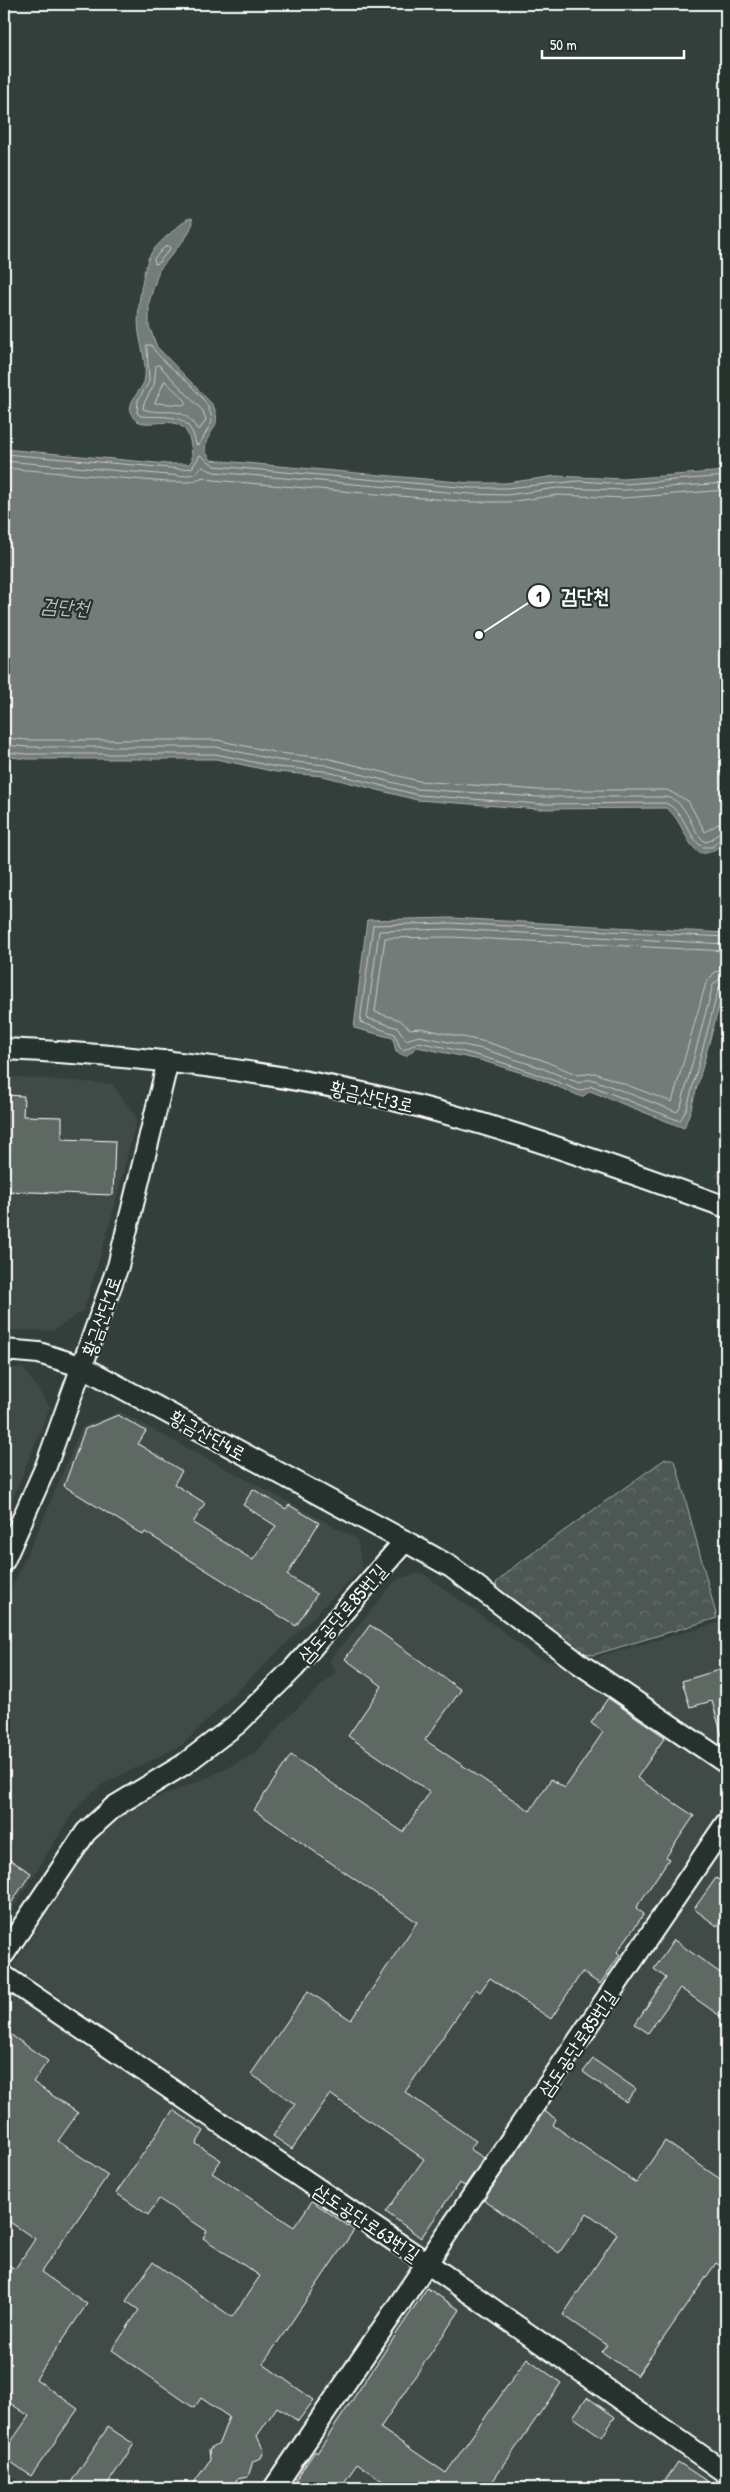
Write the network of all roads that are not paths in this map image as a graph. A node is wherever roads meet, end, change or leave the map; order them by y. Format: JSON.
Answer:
{"nodes":[{"id":1,"x":4,"y":1049,"type":"edge"},
{"id":2,"x":168,"y":1061,"type":"junction"},
{"id":3,"x":726,"y":1207,"type":"edge"},
{"id":4,"x":4,"y":1350,"type":"edge"},
{"id":5,"x":83,"y":1367,"type":"junction"},
{"id":6,"x":405,"y":1541,"type":"junction"},
{"id":7,"x":4,"y":1561,"type":"edge"},
{"id":8,"x":726,"y":1763,"type":"edge"},
{"id":9,"x":726,"y":1823,"type":"edge"},
{"id":10,"x":4,"y":1954,"type":"edge"},
{"id":11,"x":4,"y":1976,"type":"edge"},
{"id":12,"x":427,"y":2263,"type":"junction"},
{"id":13,"x":726,"y":2473,"type":"edge"},
{"id":14,"x":274,"y":2488,"type":"edge"}],
"edges":[{"from":1,"to":2,"type":"street","name":"황금산단3로"},
{"from":2,"to":3,"type":"street","name":"황금산단3로"},
{"from":2,"to":5,"type":"street","name":"황금산단1로"},
{"from":4,"to":5,"type":"street","name":"황금산단4로"},
{"from":5,"to":6,"type":"street","name":"황금산단4로"},
{"from":5,"to":7,"type":"street","name":"황금산단1로"},
{"from":6,"to":8,"type":"street"},
{"from":6,"to":10,"type":"street","name":"삼도공단로85번길"},
{"from":9,"to":12,"type":"street","name":"삼도공단로85번길"},
{"from":11,"to":12,"type":"street","name":"삼도공단로63번길"},
{"from":12,"to":13,"type":"street","name":"삼도공단로63번길"},
{"from":12,"to":14,"type":"street","name":"삼도공단로85번길"}]}
